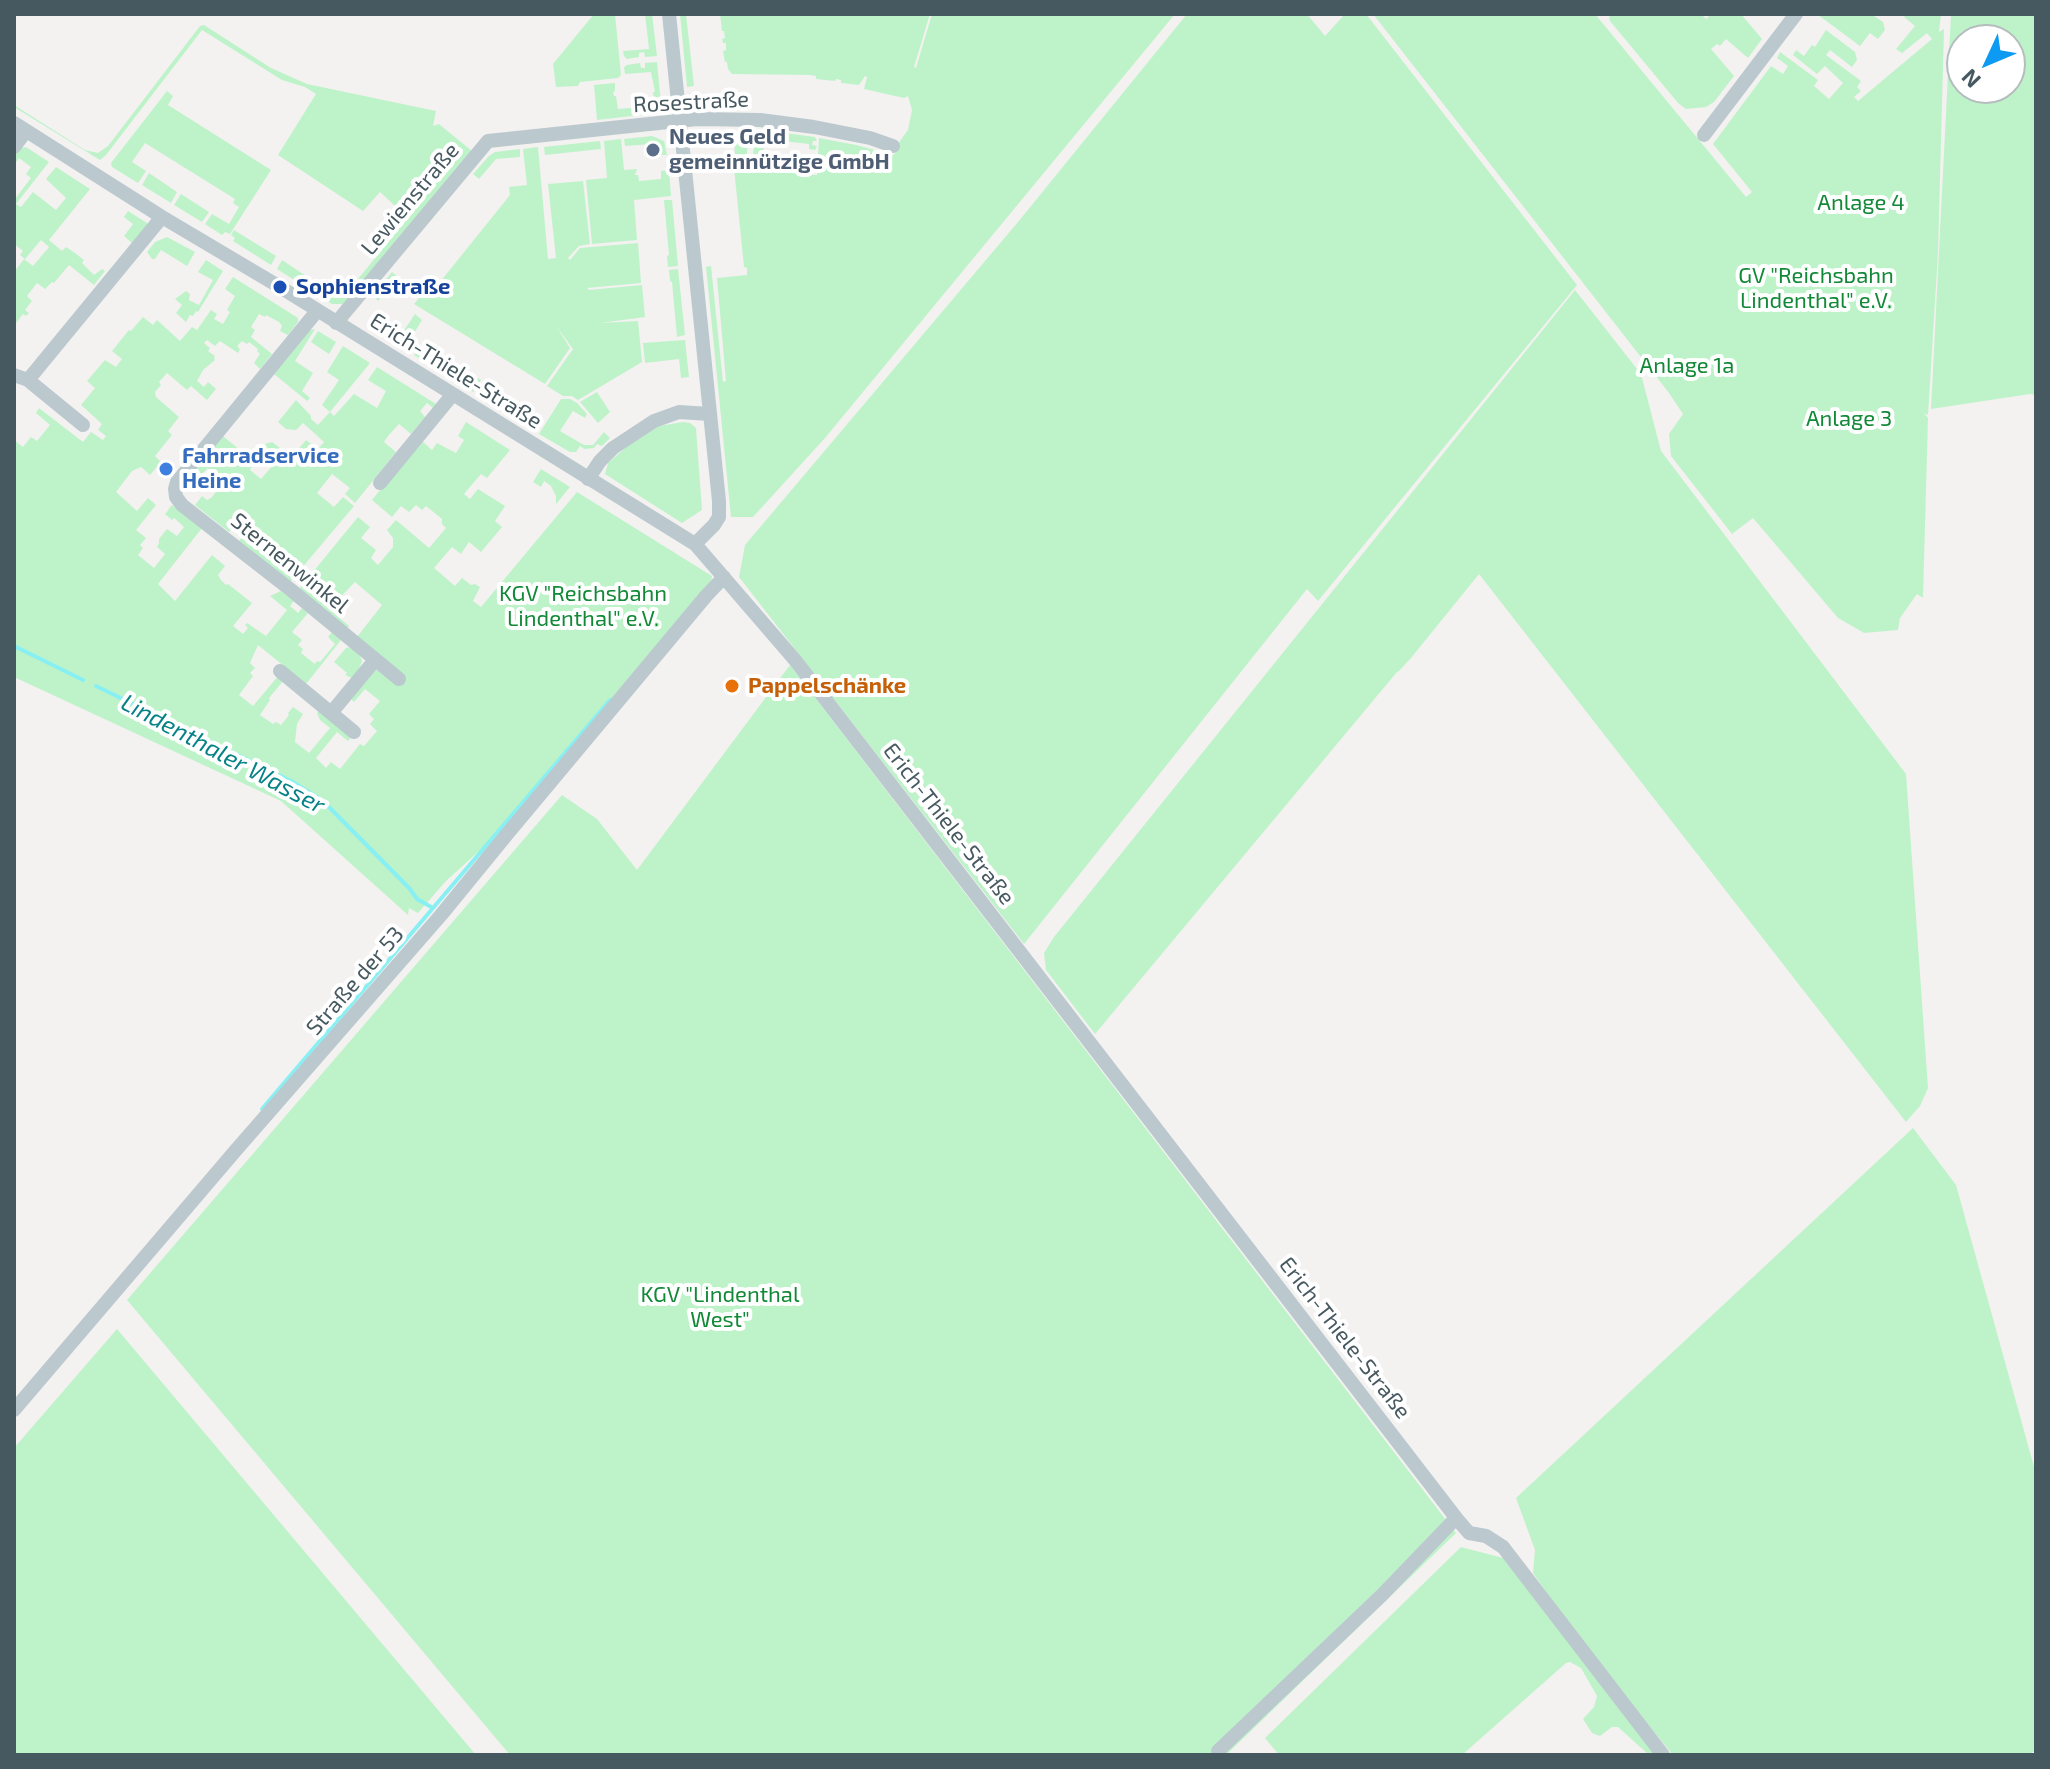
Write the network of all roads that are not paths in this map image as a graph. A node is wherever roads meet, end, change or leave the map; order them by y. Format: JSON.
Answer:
{"nodes":[{"id":1,"x":669,"y":14,"type":"edge"},
{"id":2,"x":1796,"y":14,"type":"edge"},
{"id":3,"x":680,"y":121,"type":"junction"},
{"id":4,"x":20,"y":127,"type":"edge"},
{"id":5,"x":1704,"y":135,"type":"dead end"},
{"id":6,"x":488,"y":141,"type":"joint"},
{"id":7,"x":893,"y":146,"type":"dead end"},
{"id":8,"x":14,"y":147,"type":"edge"},
{"id":9,"x":162,"y":217,"type":"junction"},
{"id":10,"x":317,"y":311,"type":"junction"},
{"id":11,"x":336,"y":323,"type":"junction"},
{"id":12,"x":21,"y":378,"type":"edge"},
{"id":13,"x":453,"y":394,"type":"junction"},
{"id":14,"x":710,"y":414,"type":"junction"},
{"id":15,"x":83,"y":425,"type":"dead end"},
{"id":16,"x":588,"y":479,"type":"junction"},
{"id":17,"x":380,"y":483,"type":"dead end"},
{"id":18,"x":695,"y":544,"type":"junction"},
{"id":19,"x":724,"y":577,"type":"junction"},
{"id":20,"x":375,"y":660,"type":"junction"},
{"id":21,"x":280,"y":671,"type":"dead end"},
{"id":22,"x":399,"y":679,"type":"dead end"},
{"id":23,"x":331,"y":713,"type":"junction"},
{"id":24,"x":354,"y":732,"type":"dead end"},
{"id":25,"x":14,"y":1410,"type":"edge"},
{"id":26,"x":1456,"y":1518,"type":"junction"},
{"id":27,"x":1218,"y":1751,"type":"dead end"},
{"id":28,"x":1663,"y":1755,"type":"edge"}],
"edges":[{"from":1,"to":3,"type":"street"},
{"from":2,"to":5,"type":"street"},
{"from":3,"to":6,"type":"street","name":"Rosestraße"},
{"from":3,"to":7,"type":"street","name":"Rosestraße"},
{"from":3,"to":14,"type":"street"},
{"from":4,"to":8,"type":"street"},
{"from":4,"to":9,"type":"street","name":"Erich-Thiele-Straße"},
{"from":6,"to":11,"type":"street","name":"Lewienstraße"},
{"from":9,"to":10,"type":"street","name":"Erich-Thiele-Straße"},
{"from":9,"to":12,"type":"street"},
{"from":10,"to":11,"type":"street","name":"Erich-Thiele-Straße"},
{"from":10,"to":20,"type":"street","name":"Sternenwinkel"},
{"from":11,"to":13,"type":"street","name":"Erich-Thiele-Straße"},
{"from":12,"to":15,"type":"street"},
{"from":13,"to":16,"type":"street","name":"Erich-Thiele-Straße"},
{"from":13,"to":17,"type":"street"},
{"from":14,"to":16,"type":"street"},
{"from":14,"to":18,"type":"street"},
{"from":16,"to":18,"type":"street","name":"Erich-Thiele-Straße"},
{"from":18,"to":19,"type":"street","name":"Erich-Thiele-Straße"},
{"from":19,"to":25,"type":"street","name":"Straße der 53"},
{"from":19,"to":26,"type":"street","name":"Erich-Thiele-Straße"},
{"from":20,"to":22,"type":"street","name":"Sternenwinkel"},
{"from":20,"to":23,"type":"street"},
{"from":21,"to":23,"type":"street"},
{"from":23,"to":24,"type":"street"},
{"from":26,"to":27,"type":"street"},
{"from":26,"to":28,"type":"street","name":"Erich-Thiele-Straße"}]}
